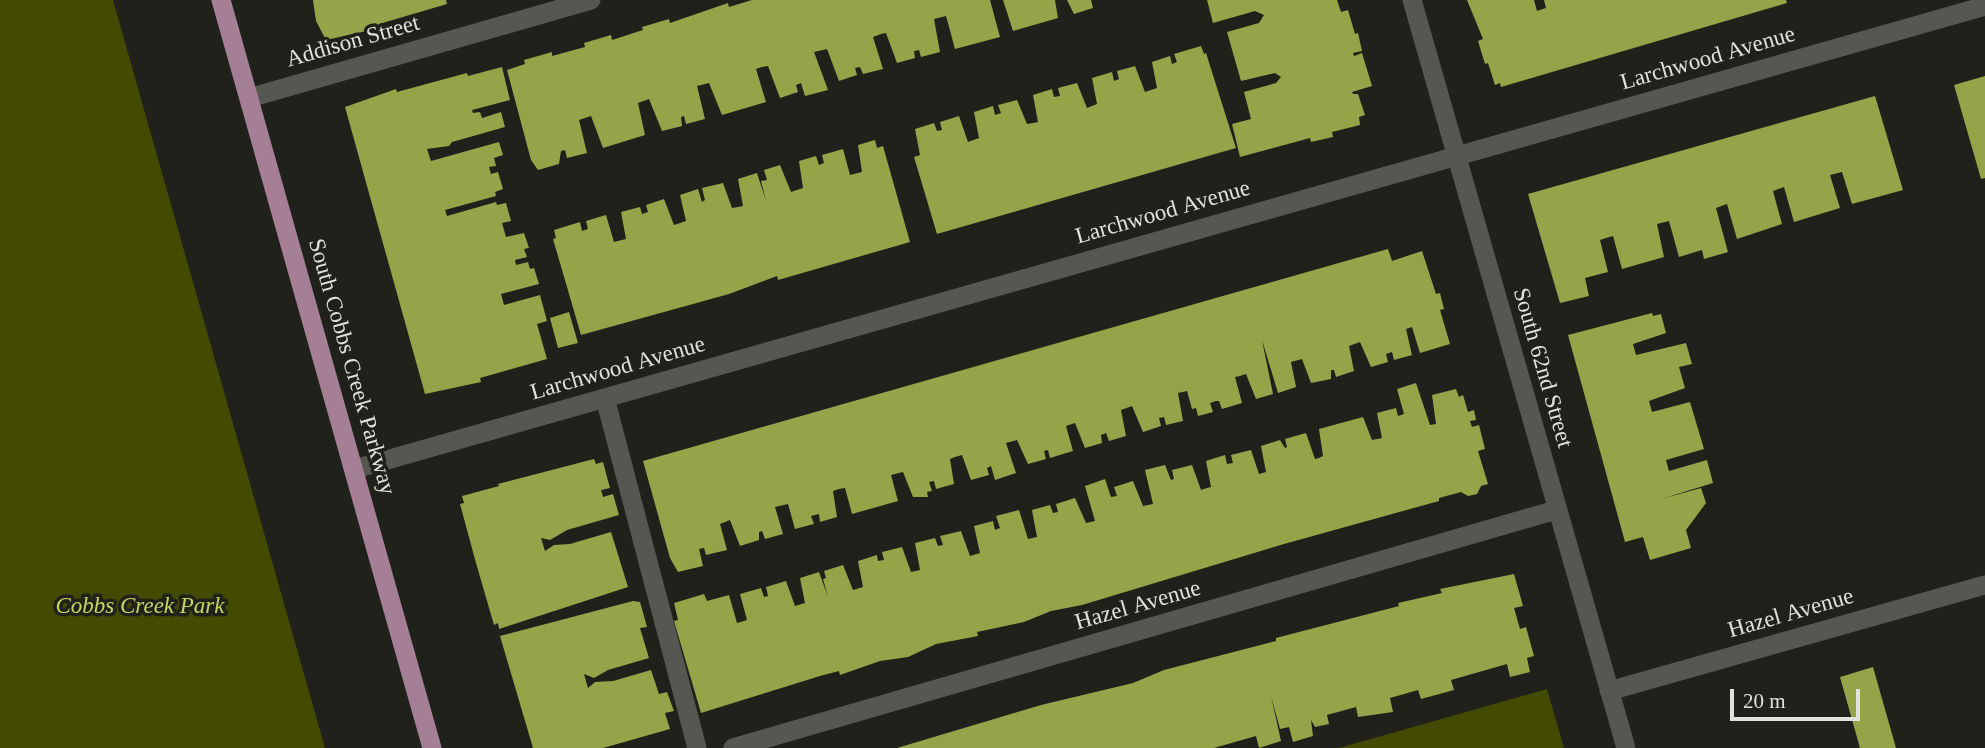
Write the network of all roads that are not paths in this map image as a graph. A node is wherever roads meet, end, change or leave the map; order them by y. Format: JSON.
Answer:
{"nodes":[{"id":1,"x":221,"y":0,"type":"edge"},
{"id":2,"x":591,"y":0,"type":"edge"},
{"id":3,"x":1412,"y":0,"type":"edge"},
{"id":4,"x":1985,"y":6,"type":"edge"},
{"id":5,"x":249,"y":97,"type":"junction"},
{"id":6,"x":1457,"y":155,"type":"junction"},
{"id":7,"x":605,"y":398,"type":"junction"},
{"id":8,"x":355,"y":469,"type":"junction"},
{"id":9,"x":1556,"y":510,"type":"junction"},
{"id":10,"x":1985,"y":585,"type":"edge"},
{"id":11,"x":1609,"y":691,"type":"junction"},
{"id":12,"x":432,"y":748,"type":"edge"},
{"id":13,"x":697,"y":748,"type":"edge"},
{"id":14,"x":733,"y":748,"type":"edge"},
{"id":15,"x":1626,"y":748,"type":"edge"}],
"edges":[{"from":1,"to":5,"type":"main road","name":"South Cobbs Creek Parkway"},
{"from":2,"to":5,"type":"street","name":"Addison Street"},
{"from":3,"to":6,"type":"street","name":"South 62nd Street"},
{"from":4,"to":6,"type":"street","name":"Larchwood Avenue"},
{"from":5,"to":8,"type":"main road","name":"South Cobbs Creek Parkway"},
{"from":6,"to":7,"type":"street","name":"Larchwood Avenue"},
{"from":6,"to":9,"type":"street","name":"South 62nd Street"},
{"from":7,"to":8,"type":"street","name":"Larchwood Avenue"},
{"from":7,"to":13,"type":"street"},
{"from":8,"to":12,"type":"main road","name":"South Cobbs Creek Parkway"},
{"from":9,"to":11,"type":"street","name":"South 62nd Street"},
{"from":9,"to":14,"type":"street","name":"Hazel Avenue"},
{"from":10,"to":11,"type":"street","name":"Hazel Avenue"},
{"from":11,"to":15,"type":"street","name":"South 62nd Street"}]}
